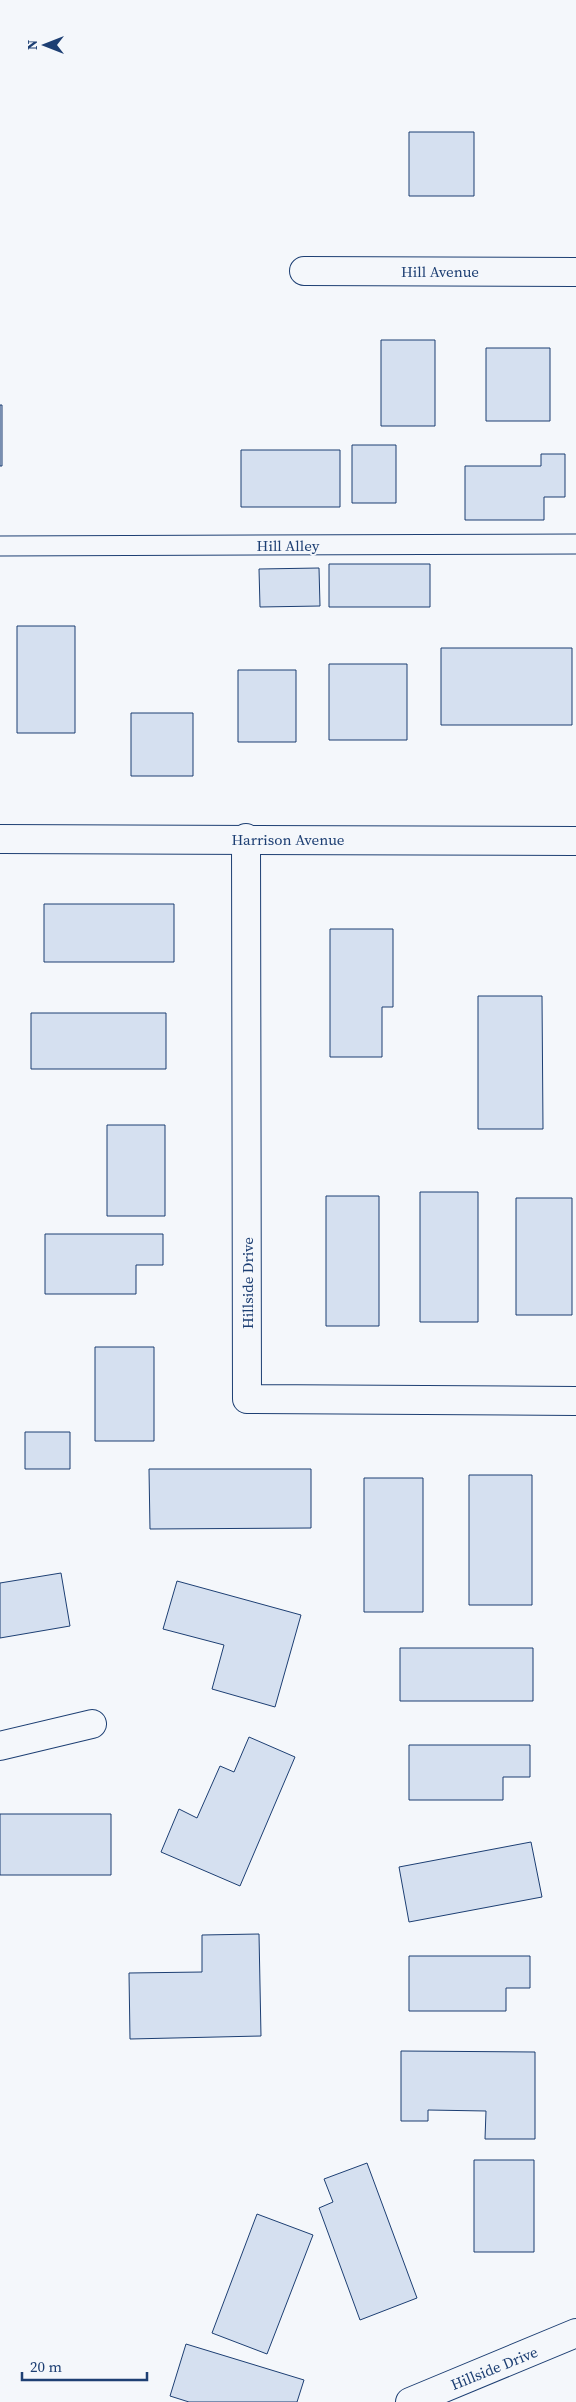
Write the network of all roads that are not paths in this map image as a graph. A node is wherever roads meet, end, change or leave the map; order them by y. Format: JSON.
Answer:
{"nodes":[{"id":1,"x":304,"y":271,"type":"dead end"},
{"id":2,"x":576,"y":272,"type":"edge"},
{"id":3,"x":576,"y":544,"type":"edge"},
{"id":4,"x":0,"y":546,"type":"edge"},
{"id":5,"x":246,"y":838,"type":"junction"},
{"id":6,"x":0,"y":839,"type":"edge"},
{"id":7,"x":576,"y":841,"type":"edge"},
{"id":8,"x":576,"y":1401,"type":"edge"},
{"id":9,"x":92,"y":1724,"type":"dead end"},
{"id":10,"x":0,"y":1746,"type":"edge"},
{"id":11,"x":576,"y":2333,"type":"edge"},
{"id":12,"x":410,"y":2402,"type":"edge"}],
"edges":[{"from":1,"to":2,"type":"street","name":"Hill Avenue"},
{"from":3,"to":4,"type":"lane","name":"Hill Alley"},
{"from":5,"to":6,"type":"street","name":"Harrison Avenue"},
{"from":5,"to":7,"type":"street","name":"Harrison Avenue"},
{"from":5,"to":8,"type":"street","name":"Hillside Drive"},
{"from":9,"to":10,"type":"street"},
{"from":11,"to":12,"type":"street","name":"Hillside Drive"}]}
